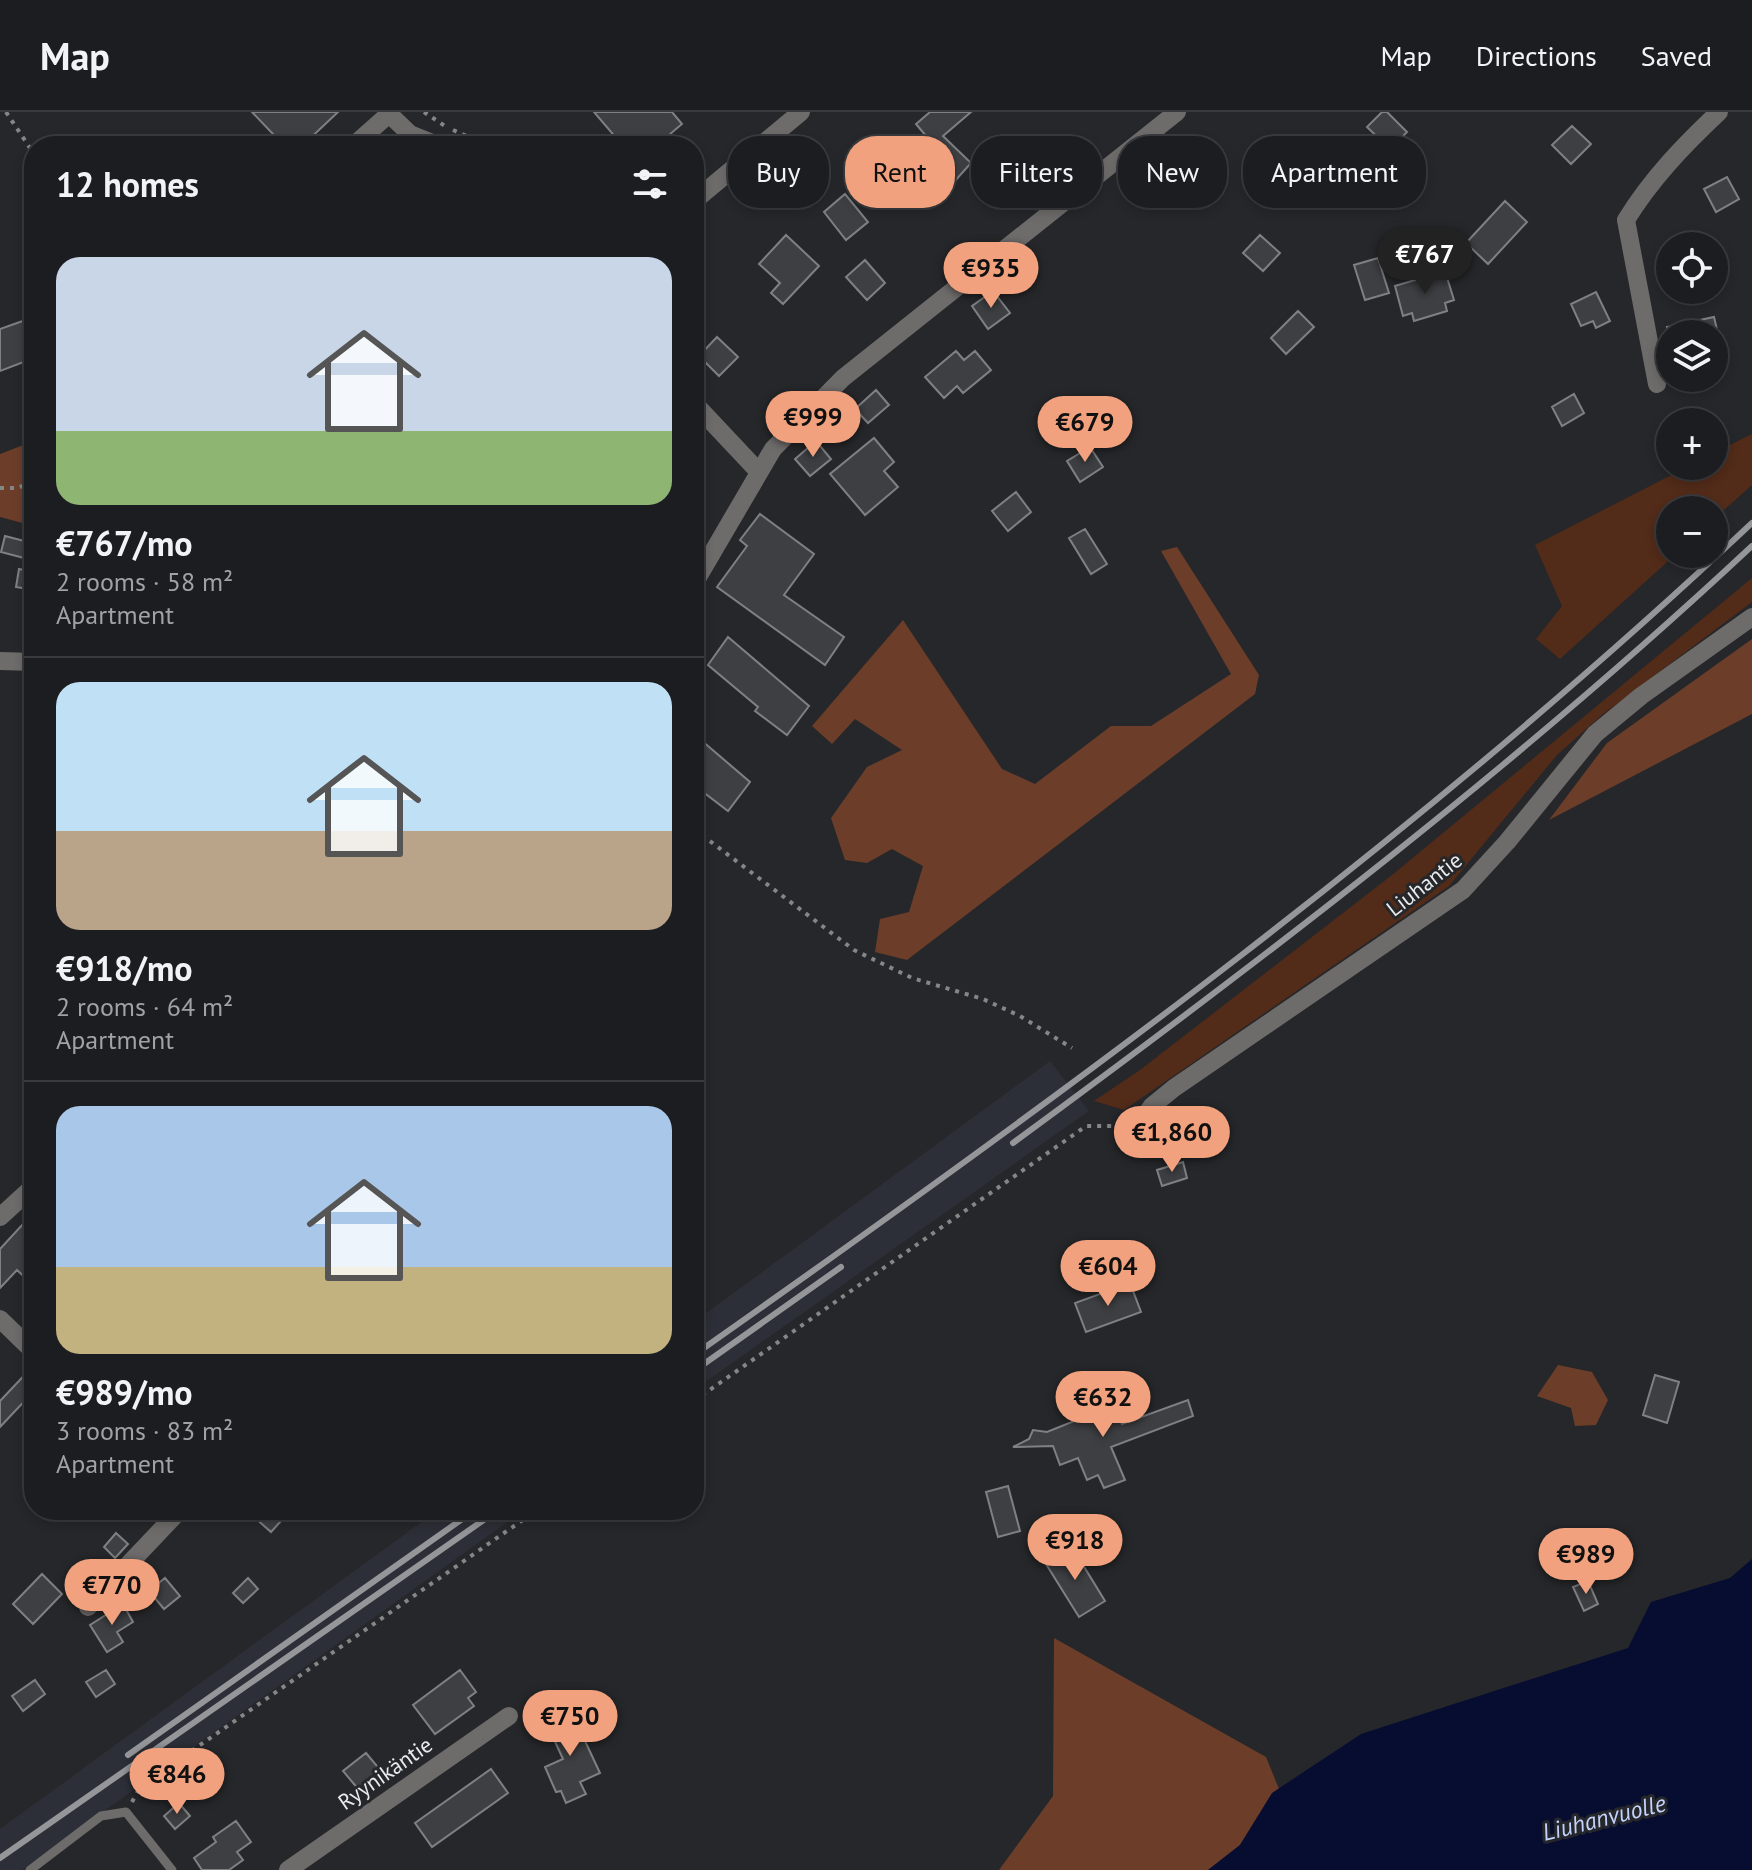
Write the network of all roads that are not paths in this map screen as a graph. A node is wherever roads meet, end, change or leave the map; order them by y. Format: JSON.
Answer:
{"nodes":[{"id":1,"x":801,"y":112,"type":"edge"},
{"id":2,"x":1177,"y":112,"type":"edge"},
{"id":3,"x":1719,"y":112,"type":"edge"},
{"id":4,"x":388,"y":113,"type":"edge"},
{"id":5,"x":364,"y":136,"type":"edge"},
{"id":6,"x":415,"y":136,"type":"edge"},
{"id":7,"x":704,"y":193,"type":"edge"},
{"id":8,"x":1656,"y":379,"type":"edge"},
{"id":9,"x":704,"y":414,"type":"edge"},
{"id":10,"x":758,"y":471,"type":"junction"},
{"id":11,"x":704,"y":566,"type":"edge"},
{"id":12,"x":1752,"y":617,"type":"edge"},
{"id":13,"x":0,"y":661,"type":"edge"},
{"id":14,"x":24,"y":662,"type":"edge"},
{"id":15,"x":1136,"y":1129,"type":"road end"},
{"id":16,"x":24,"y":1195,"type":"edge"},
{"id":17,"x":0,"y":1217,"type":"edge"},
{"id":18,"x":0,"y":1319,"type":"edge"},
{"id":19,"x":24,"y":1342,"type":"edge"},
{"id":20,"x":171,"y":1520,"type":"edge"},
{"id":21,"x":88,"y":1607,"type":"dead end"},
{"id":22,"x":509,"y":1716,"type":"dead end"},
{"id":23,"x":30,"y":1870,"type":"edge"},
{"id":24,"x":172,"y":1870,"type":"edge"},
{"id":25,"x":288,"y":1870,"type":"edge"}],
"edges":[{"from":1,"to":7,"type":"street"},
{"from":2,"to":10,"type":"street"},
{"from":3,"to":8,"type":"street"},
{"from":4,"to":5,"type":"street"},
{"from":4,"to":6,"type":"street"},
{"from":9,"to":10,"type":"street"},
{"from":10,"to":11,"type":"street"},
{"from":12,"to":15,"type":"street","name":"Liuhantie"},
{"from":13,"to":14,"type":"street"},
{"from":16,"to":17,"type":"street"},
{"from":18,"to":19,"type":"street"},
{"from":20,"to":21,"type":"street"},
{"from":22,"to":25,"type":"street","name":"Ryynikäntie"},
{"from":23,"to":24,"type":"lane"}]}
